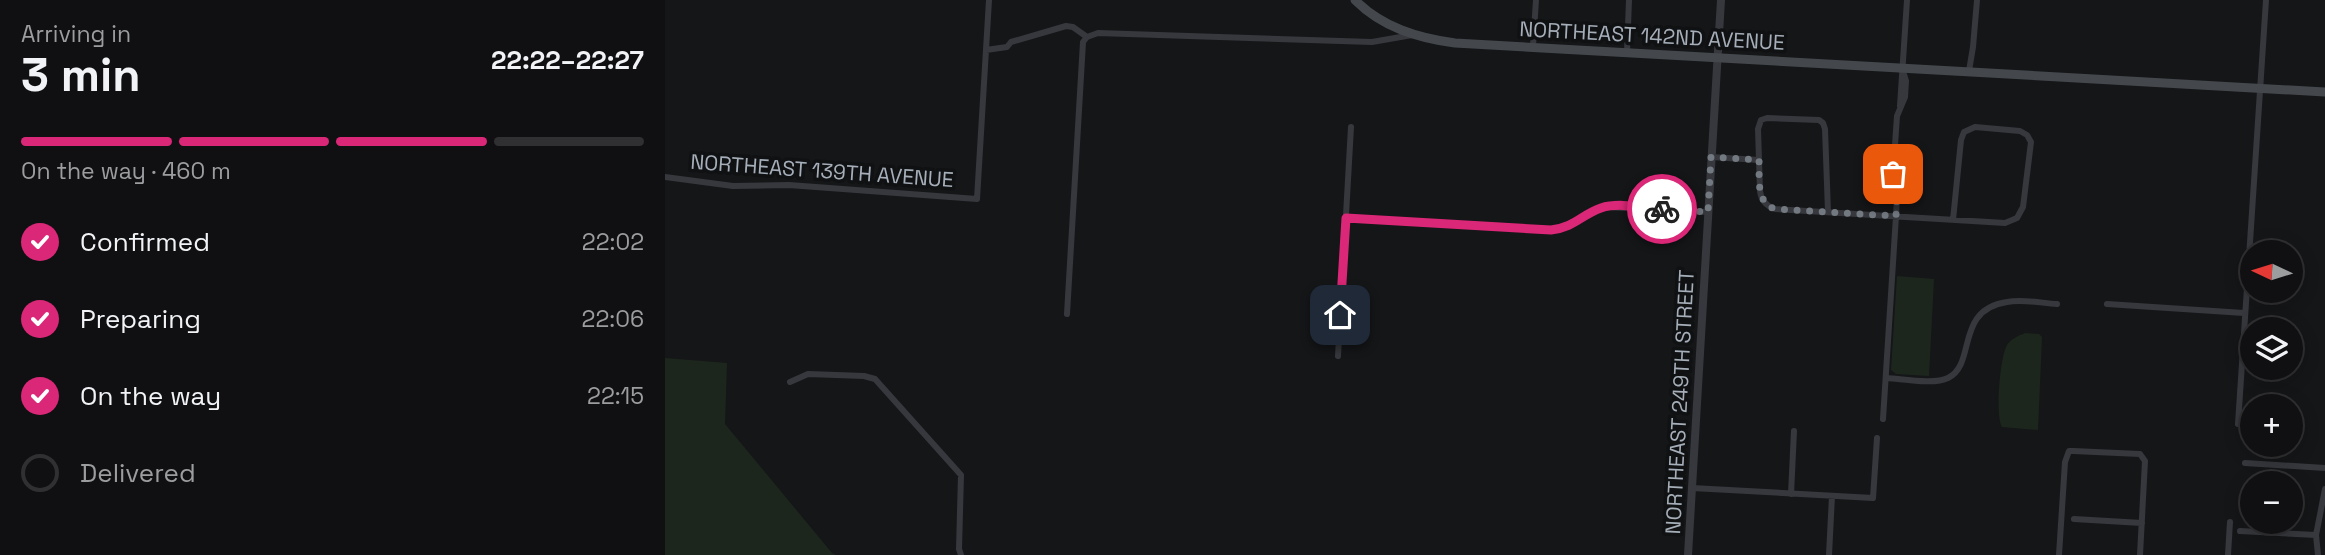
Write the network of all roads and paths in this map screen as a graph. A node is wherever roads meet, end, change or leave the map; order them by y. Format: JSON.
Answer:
{"nodes":[{"id":1,"x":989,"y":0,"type":"edge"},
{"id":2,"x":1355,"y":0,"type":"edge"},
{"id":3,"x":1536,"y":0,"type":"edge"},
{"id":4,"x":1629,"y":0,"type":"edge"},
{"id":5,"x":1721,"y":0,"type":"edge"},
{"id":6,"x":1907,"y":0,"type":"edge"},
{"id":7,"x":1977,"y":0,"type":"edge"},
{"id":8,"x":2266,"y":0,"type":"edge"},
{"id":9,"x":1412,"y":35,"type":"junction"},
{"id":10,"x":1087,"y":37,"type":"junction"},
{"id":11,"x":1533,"y":47,"type":"junction"},
{"id":12,"x":986,"y":50,"type":"junction"},
{"id":13,"x":1627,"y":52,"type":"junction"},
{"id":14,"x":1717,"y":58,"type":"junction"},
{"id":15,"x":1902,"y":68,"type":"junction"},
{"id":16,"x":1969,"y":71,"type":"junction"},
{"id":17,"x":2259,"y":88,"type":"junction"},
{"id":18,"x":2325,"y":92,"type":"edge"},
{"id":19,"x":1351,"y":127,"type":"dead end"},
{"id":20,"x":1711,"y":157,"type":"junction"},
{"id":21,"x":1759,"y":160,"type":"junction"},
{"id":22,"x":665,"y":177,"type":"edge"},
{"id":23,"x":1708,"y":212,"type":"junction"},
{"id":24,"x":1828,"y":212,"type":"junction"},
{"id":25,"x":1896,"y":216,"type":"junction"},
{"id":26,"x":1346,"y":218,"type":"junction"},
{"id":27,"x":1953,"y":220,"type":"junction"},
{"id":28,"x":2057,"y":304,"type":"dead end"},
{"id":29,"x":2107,"y":304,"type":"dead end"},
{"id":30,"x":2244,"y":313,"type":"junction"},
{"id":31,"x":1067,"y":314,"type":"dead end"},
{"id":32,"x":1338,"y":356,"type":"dead end"},
{"id":33,"x":1887,"y":378,"type":"junction"},
{"id":34,"x":790,"y":382,"type":"dead end"},
{"id":35,"x":1883,"y":419,"type":"dead end"},
{"id":36,"x":2238,"y":424,"type":"dead end"},
{"id":37,"x":1794,"y":431,"type":"dead end"},
{"id":38,"x":1877,"y":438,"type":"dead end"},
{"id":39,"x":2245,"y":463,"type":"dead end"},
{"id":40,"x":2325,"y":468,"type":"edge"},
{"id":41,"x":1692,"y":488,"type":"junction"},
{"id":42,"x":2325,"y":489,"type":"edge"},
{"id":43,"x":1791,"y":494,"type":"junction"},
{"id":44,"x":1832,"y":496,"type":"junction"},
{"id":45,"x":2074,"y":519,"type":"dead end"},
{"id":46,"x":2230,"y":522,"type":"dead end"},
{"id":47,"x":2142,"y":523,"type":"junction"},
{"id":48,"x":2297,"y":534,"type":"edge"},
{"id":49,"x":2316,"y":535,"type":"junction"},
{"id":50,"x":961,"y":555,"type":"edge"},
{"id":51,"x":1688,"y":555,"type":"edge"},
{"id":52,"x":1829,"y":555,"type":"edge"},
{"id":53,"x":2059,"y":555,"type":"edge"},
{"id":54,"x":2140,"y":555,"type":"edge"},
{"id":55,"x":2228,"y":555,"type":"edge"},
{"id":56,"x":2318,"y":555,"type":"edge"}],
"edges":[{"from":1,"to":12,"type":"street"},
{"from":2,"to":9,"type":"main road"},
{"from":3,"to":11,"type":"street"},
{"from":4,"to":13,"type":"street"},
{"from":5,"to":14,"type":"street","name":"NORTHEAST 249TH STREET"},
{"from":6,"to":15,"type":"street"},
{"from":7,"to":16,"type":"street"},
{"from":8,"to":17,"type":"street"},
{"from":9,"to":10,"type":"street","name":"NORTHEAST 142ND AVENUE"},
{"from":9,"to":11,"type":"main road","name":"NORTHEAST 142ND AVENUE"},
{"from":10,"to":12,"type":"street","name":"NORTHEAST 142ND AVENUE"},
{"from":10,"to":31,"type":"street"},
{"from":11,"to":13,"type":"main road","name":"NORTHEAST 142ND AVENUE"},
{"from":12,"to":22,"type":"street","name":"NORTHEAST 139TH AVENUE"},
{"from":13,"to":14,"type":"main road","name":"NORTHEAST 142ND AVENUE"},
{"from":14,"to":15,"type":"main road","name":"NORTHEAST 142ND AVENUE"},
{"from":14,"to":20,"type":"street","name":"NORTHEAST 249TH STREET"},
{"from":15,"to":16,"type":"main road","name":"NORTHEAST 142ND AVENUE"},
{"from":15,"to":25,"type":"street"},
{"from":16,"to":17,"type":"main road","name":"NORTHEAST 142ND AVENUE"},
{"from":17,"to":18,"type":"main road","name":"NORTHEAST 142ND AVENUE"},
{"from":17,"to":30,"type":"street"},
{"from":19,"to":26,"type":"street"},
{"from":20,"to":21,"type":"street"},
{"from":20,"to":23,"type":"street","name":"NORTHEAST 249TH STREET"},
{"from":21,"to":24,"type":"street"},
{"from":21,"to":24,"type":"street"},
{"from":23,"to":26,"type":"street"},
{"from":23,"to":41,"type":"street","name":"NORTHEAST 249TH STREET"},
{"from":24,"to":25,"type":"street"},
{"from":25,"to":27,"type":"street"},
{"from":25,"to":33,"type":"street"},
{"from":26,"to":32,"type":"street"},
{"from":27,"to":27,"type":"street"},
{"from":28,"to":33,"type":"street"},
{"from":29,"to":30,"type":"street"},
{"from":30,"to":36,"type":"street"},
{"from":33,"to":35,"type":"street"},
{"from":34,"to":50,"type":"street"},
{"from":37,"to":43,"type":"street"},
{"from":38,"to":44,"type":"street"},
{"from":39,"to":40,"type":"street"},
{"from":41,"to":43,"type":"street"},
{"from":41,"to":51,"type":"street","name":"NORTHEAST 249TH STREET"},
{"from":42,"to":49,"type":"street"},
{"from":43,"to":44,"type":"street"},
{"from":44,"to":52,"type":"street"},
{"from":45,"to":47,"type":"street"},
{"from":46,"to":55,"type":"street"},
{"from":47,"to":53,"type":"street"},
{"from":47,"to":54,"type":"street"},
{"from":48,"to":49,"type":"street"},
{"from":49,"to":56,"type":"street"}]}
